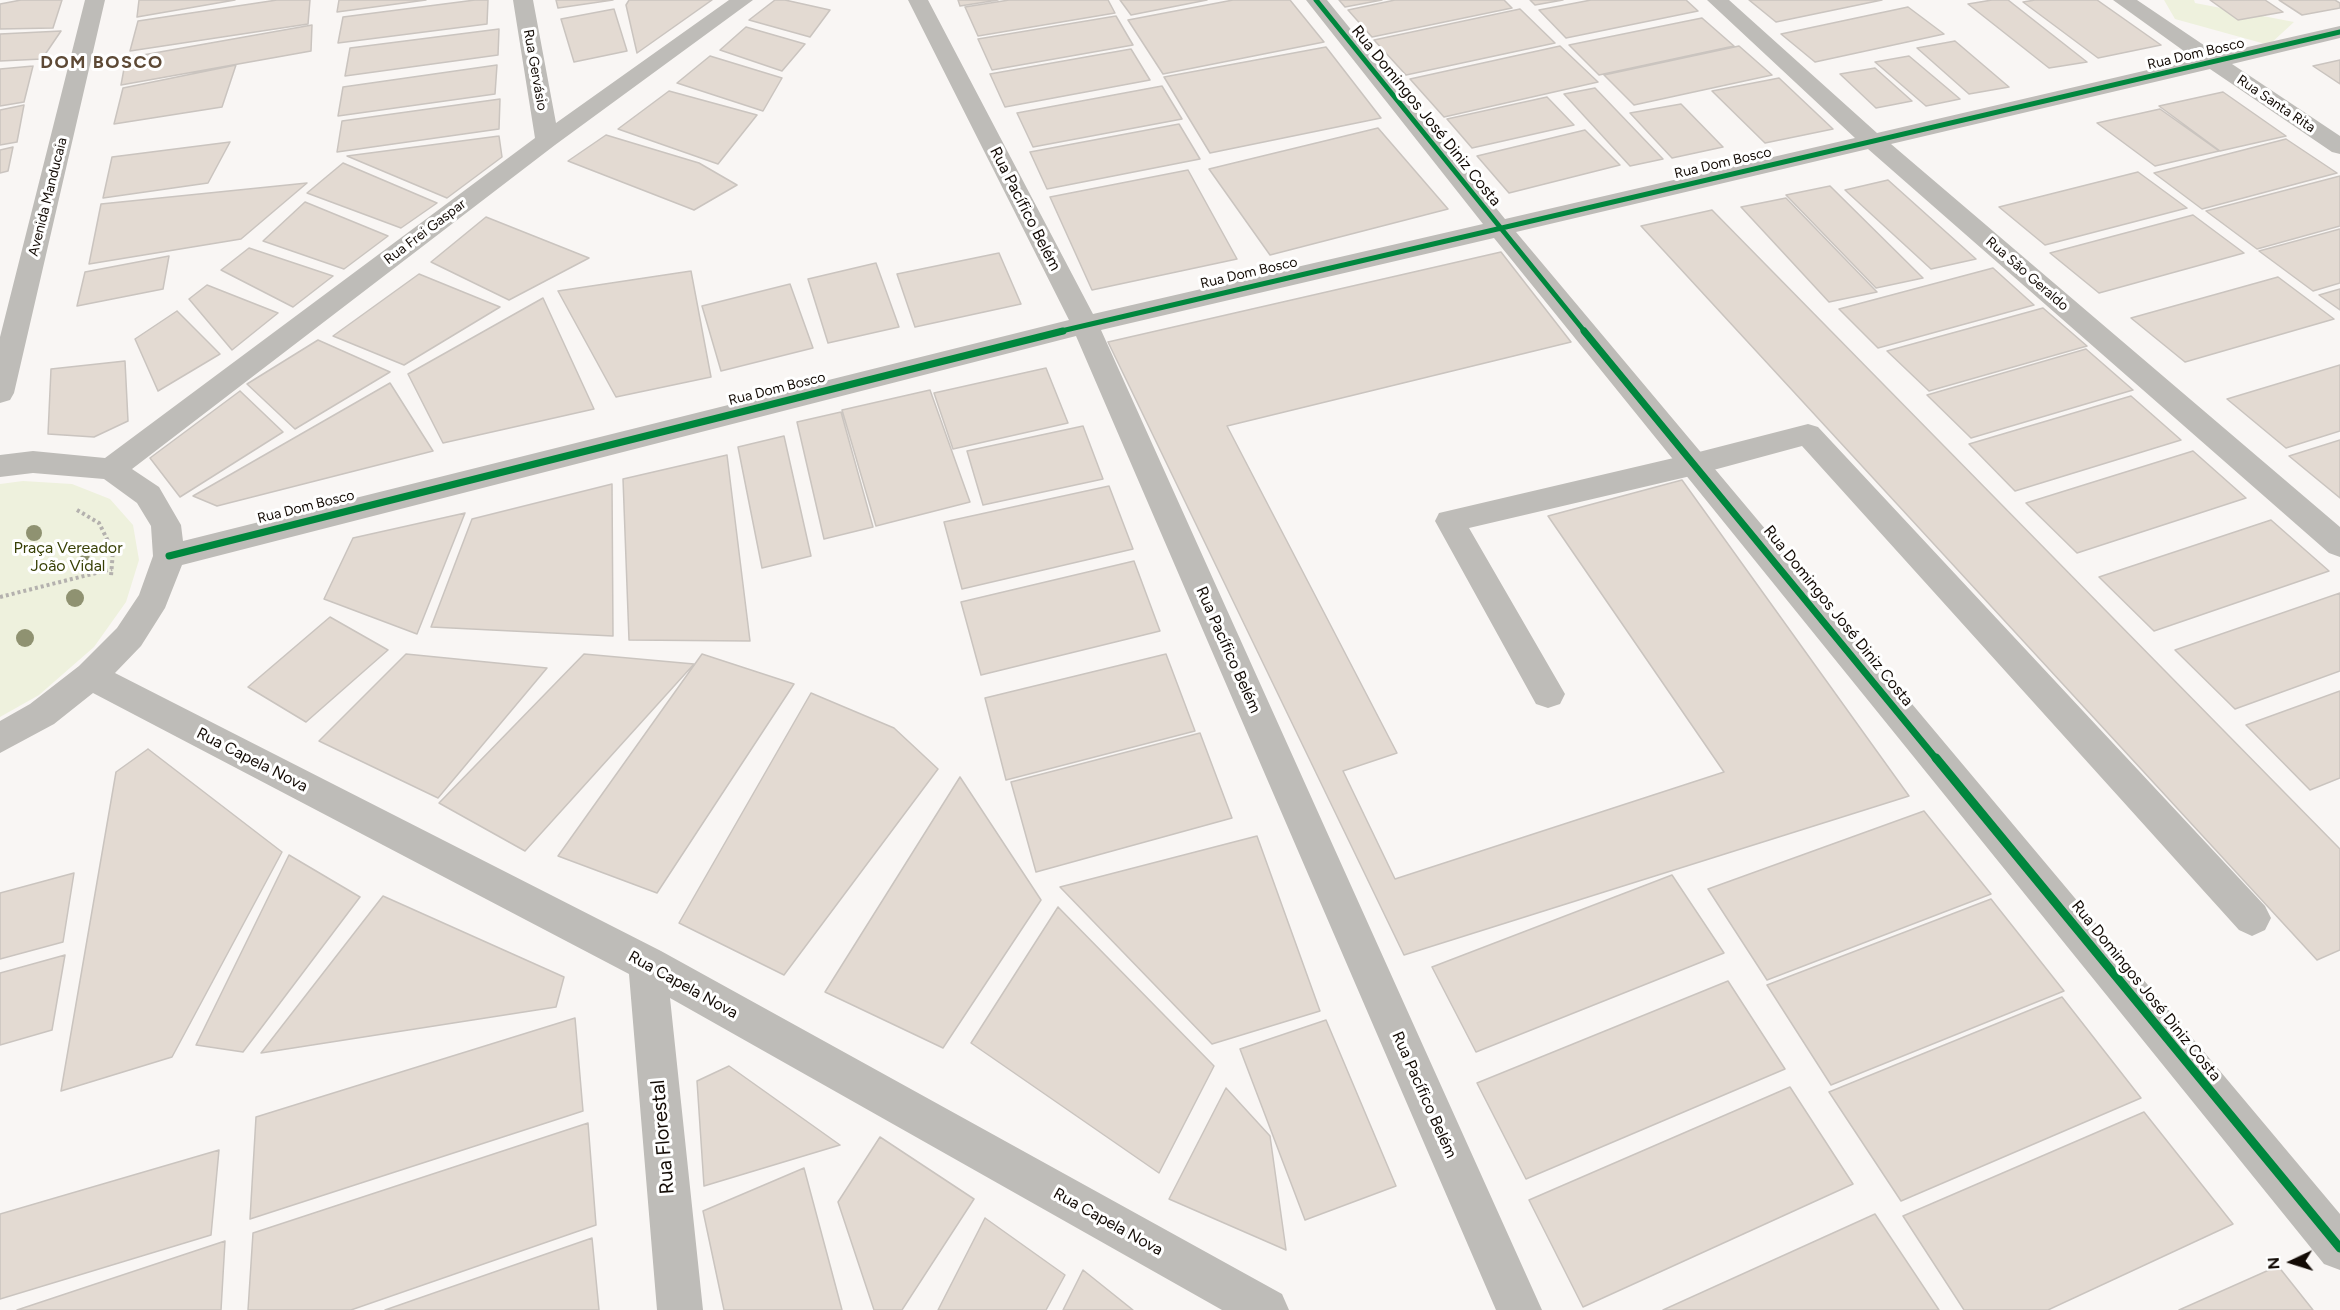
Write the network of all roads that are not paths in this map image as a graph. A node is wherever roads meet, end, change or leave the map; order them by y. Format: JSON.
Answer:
{"nodes":[{"id":1,"x":95,"y":0,"type":"edge"},
{"id":2,"x":523,"y":0,"type":"edge"},
{"id":3,"x":743,"y":0,"type":"edge"},
{"id":4,"x":918,"y":0,"type":"edge"},
{"id":5,"x":1316,"y":0,"type":"edge"},
{"id":6,"x":1717,"y":0,"type":"edge"},
{"id":7,"x":2123,"y":0,"type":"edge"},
{"id":8,"x":2340,"y":32,"type":"edge"},
{"id":9,"x":2216,"y":63,"type":"junction"},
{"id":10,"x":548,"y":140,"type":"junction"},
{"id":11,"x":1874,"y":142,"type":"junction"},
{"id":12,"x":2340,"y":147,"type":"edge"},
{"id":13,"x":1499,"y":228,"type":"junction"},
{"id":14,"x":1085,"y":325,"type":"junction"},
{"id":15,"x":0,"y":393,"type":"edge"},
{"id":16,"x":1695,"y":464,"type":"junction"},
{"id":17,"x":0,"y":466,"type":"edge"},
{"id":18,"x":111,"y":469,"type":"junction"},
{"id":19,"x":2340,"y":545,"type":"edge"},
{"id":20,"x":169,"y":556,"type":"junction"},
{"id":21,"x":91,"y":676,"type":"junction"},
{"id":22,"x":1548,"y":694,"type":"dead end"},
{"id":23,"x":0,"y":738,"type":"edge"},
{"id":24,"x":2252,"y":918,"type":"dead end"},
{"id":25,"x":647,"y":964,"type":"junction"},
{"id":26,"x":2340,"y":1248,"type":"edge"},
{"id":27,"x":680,"y":1310,"type":"edge"},
{"id":28,"x":1266,"y":1310,"type":"edge"},
{"id":29,"x":1519,"y":1310,"type":"edge"}],
"edges":[{"from":1,"to":15,"type":"street","name":"Avenida Manducaia"},
{"from":2,"to":10,"type":"street","name":"Rua Gervásio"},
{"from":3,"to":10,"type":"street","name":"Rua Frei Gaspar"},
{"from":4,"to":14,"type":"street","name":"Rua Pacífico Belém"},
{"from":5,"to":13,"type":"street","name":"Rua Domingos José Diniz Costa"},
{"from":6,"to":11,"type":"street","name":"Rua São Geraldo"},
{"from":7,"to":9,"type":"street","name":"Rua Santa Rita"},
{"from":8,"to":9,"type":"street","name":"Rua Dom Bosco"},
{"from":9,"to":11,"type":"street","name":"Rua Dom Bosco"},
{"from":9,"to":12,"type":"street","name":"Rua Santa Rita"},
{"from":10,"to":18,"type":"street","name":"Rua Frei Gaspar"},
{"from":11,"to":13,"type":"street","name":"Rua Dom Bosco"},
{"from":11,"to":19,"type":"street","name":"Rua São Geraldo"},
{"from":13,"to":14,"type":"street","name":"Rua Dom Bosco"},
{"from":13,"to":16,"type":"street","name":"Rua Domingos José Diniz Costa"},
{"from":14,"to":20,"type":"street","name":"Rua Dom Bosco"},
{"from":14,"to":29,"type":"street","name":"Rua Pacífico Belém"},
{"from":16,"to":22,"type":"street"},
{"from":16,"to":24,"type":"street"},
{"from":16,"to":26,"type":"street","name":"Rua Domingos José Diniz Costa"},
{"from":17,"to":18,"type":"street"},
{"from":18,"to":20,"type":"street"},
{"from":20,"to":21,"type":"street"},
{"from":21,"to":23,"type":"street"},
{"from":21,"to":25,"type":"street","name":"Rua Capela Nova"},
{"from":25,"to":27,"type":"street","name":"Rua Florestal"},
{"from":25,"to":28,"type":"street","name":"Rua Capela Nova"}]}
